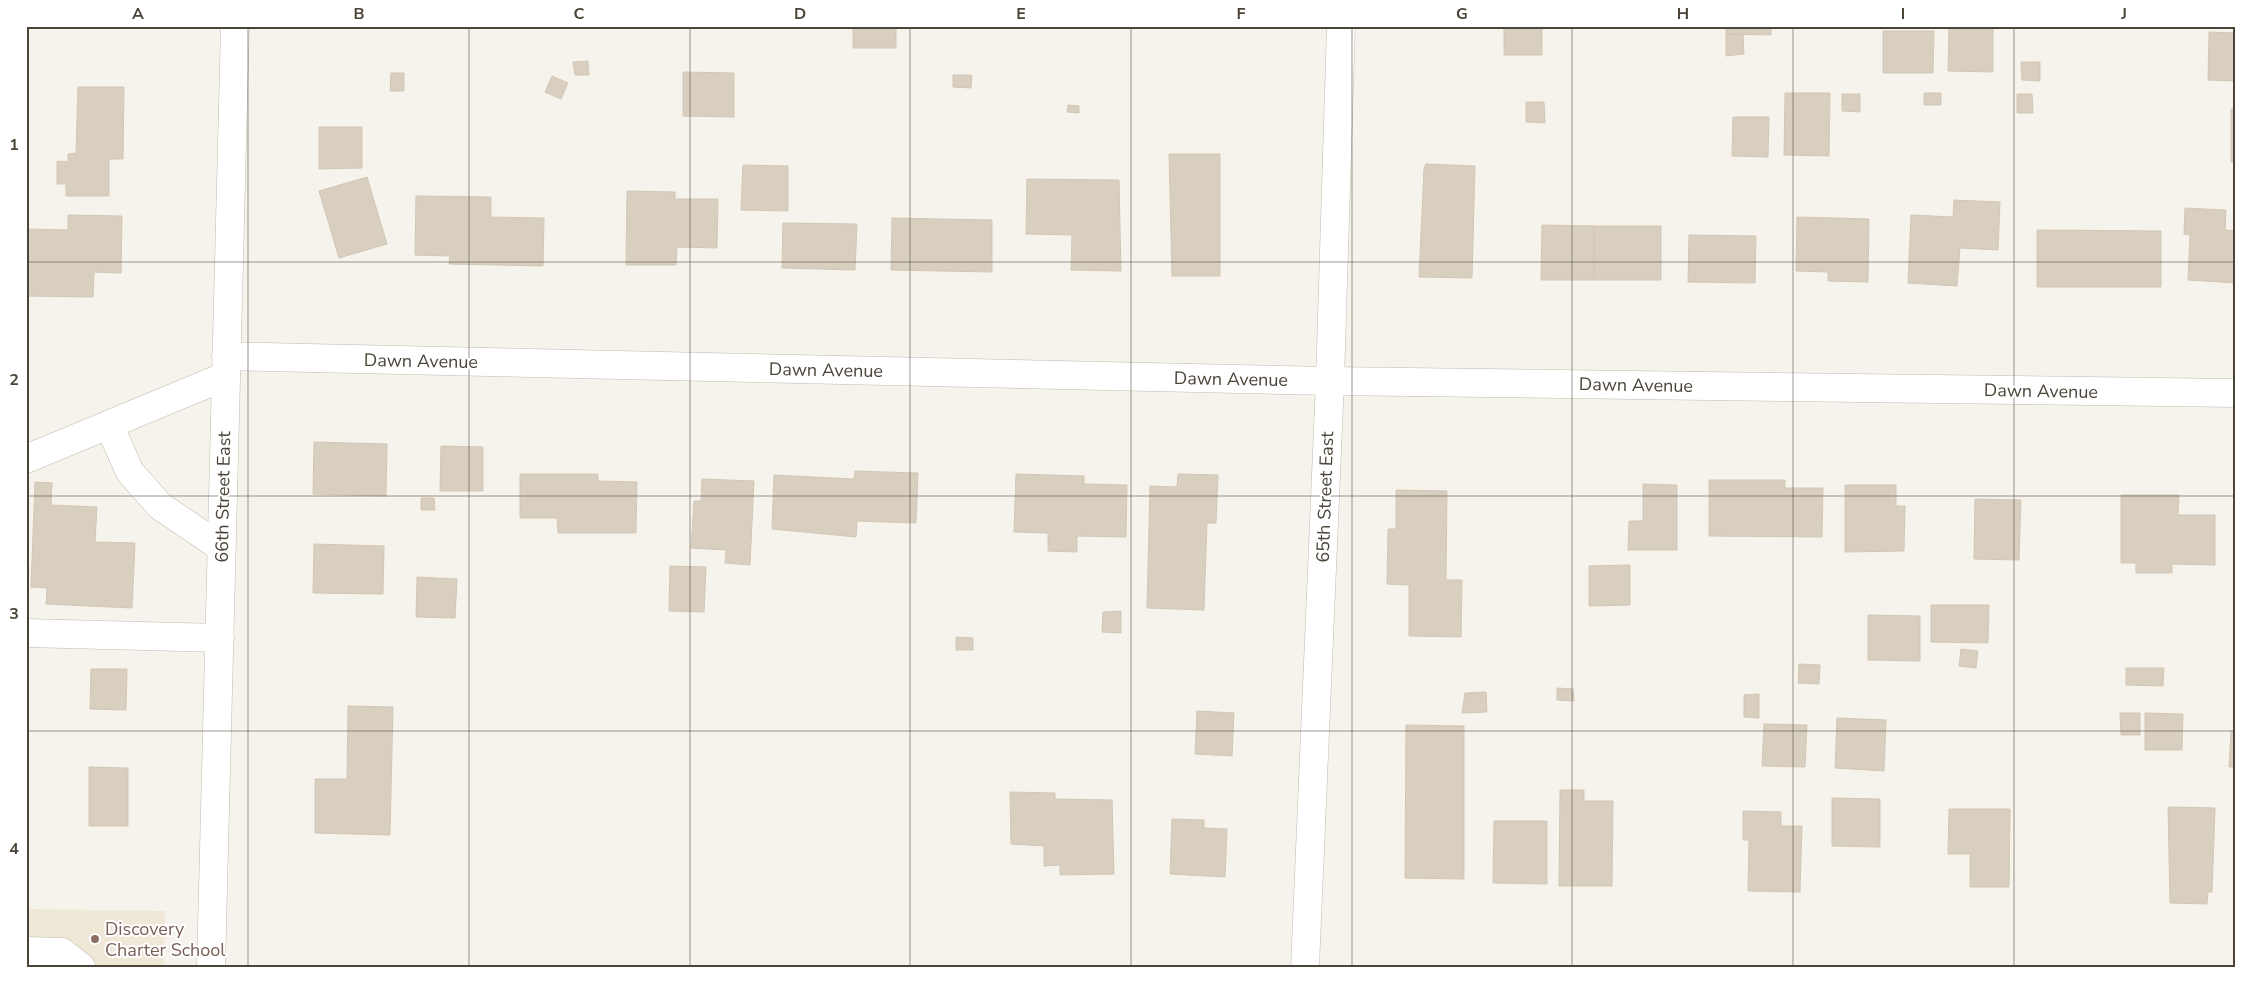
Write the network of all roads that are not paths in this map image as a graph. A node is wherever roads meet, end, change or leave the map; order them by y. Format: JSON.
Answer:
{"nodes":[{"id":1,"x":235,"y":26,"type":"edge"},
{"id":2,"x":1341,"y":26,"type":"edge"},
{"id":3,"x":226,"y":366,"type":"junction"},
{"id":4,"x":1330,"y":381,"type":"junction"},
{"id":5,"x":2236,"y":393,"type":"edge"},
{"id":6,"x":109,"y":425,"type":"junction"},
{"id":7,"x":26,"y":459,"type":"edge"},
{"id":8,"x":222,"y":548,"type":"junction"},
{"id":9,"x":26,"y":633,"type":"edge"},
{"id":10,"x":220,"y":638,"type":"junction"},
{"id":11,"x":26,"y":951,"type":"edge"},
{"id":12,"x":81,"y":967,"type":"edge"},
{"id":13,"x":211,"y":967,"type":"edge"},
{"id":14,"x":1305,"y":967,"type":"edge"}],
"edges":[{"from":1,"to":3,"type":"street","name":"66th Street East"},
{"from":2,"to":4,"type":"street","name":"65th Street East"},
{"from":3,"to":4,"type":"street","name":"Dawn Avenue"},
{"from":3,"to":6,"type":"street"},
{"from":3,"to":8,"type":"street","name":"66th Street East"},
{"from":4,"to":5,"type":"street","name":"Dawn Avenue"},
{"from":4,"to":14,"type":"street","name":"65th Street East"},
{"from":6,"to":7,"type":"street"},
{"from":6,"to":8,"type":"street"},
{"from":8,"to":10,"type":"street","name":"66th Street East"},
{"from":9,"to":10,"type":"street"},
{"from":10,"to":13,"type":"street","name":"66th Street East"},
{"from":11,"to":12,"type":"street"}]}
